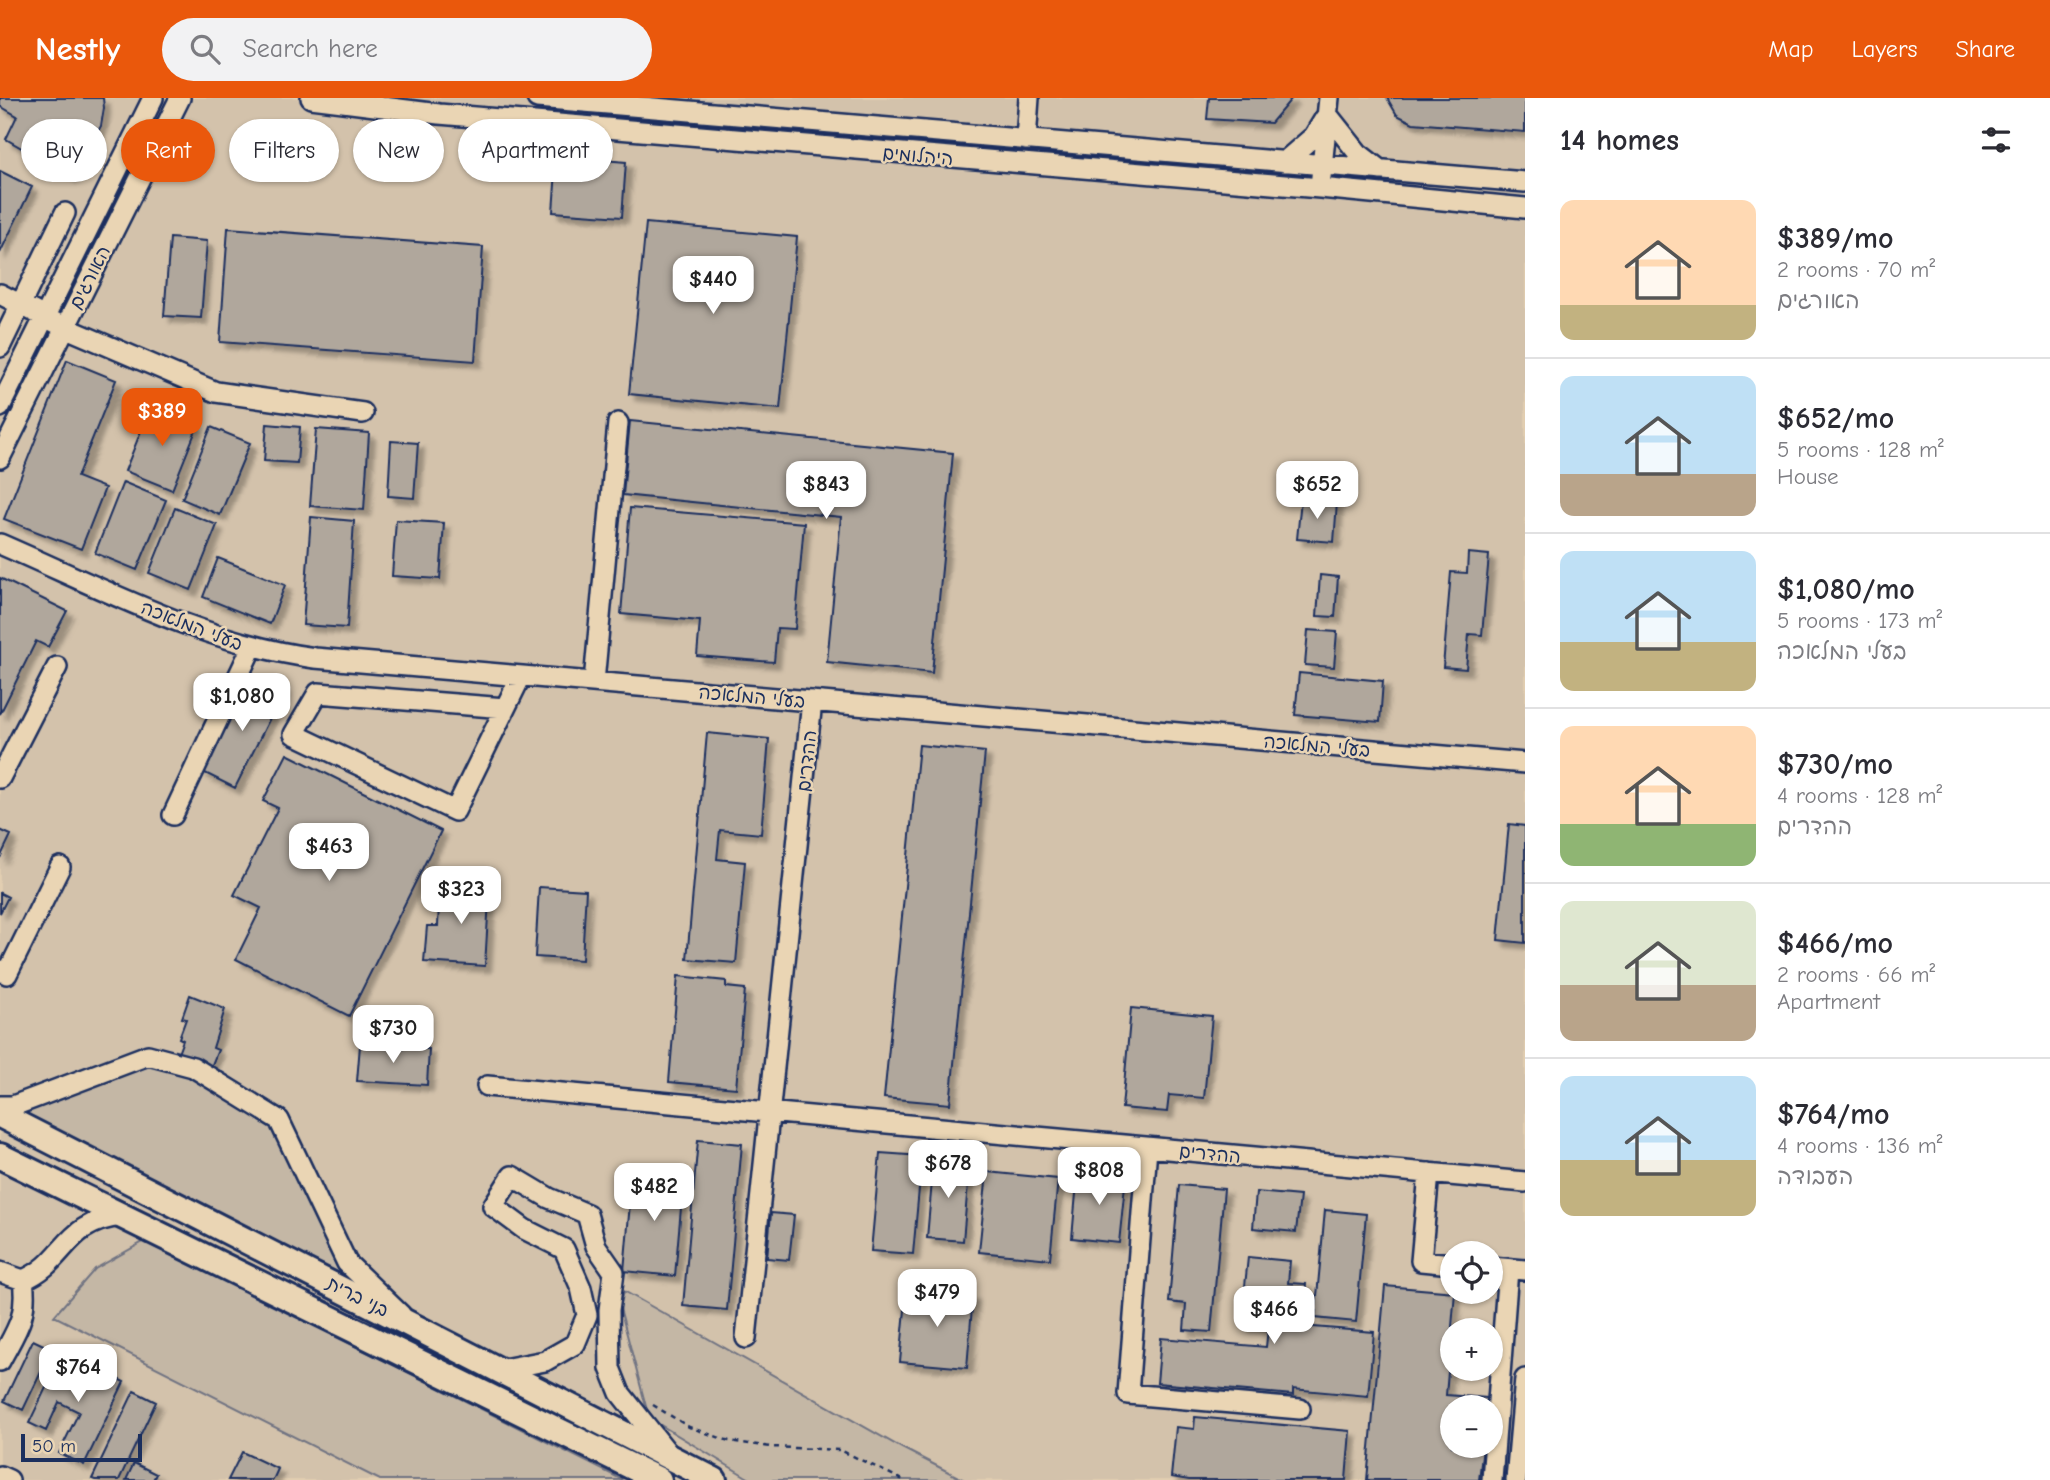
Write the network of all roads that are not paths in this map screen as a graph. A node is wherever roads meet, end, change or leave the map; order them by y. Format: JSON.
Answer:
{"nodes":[{"id":1,"x":180,"y":98,"type":"edge"},
{"id":2,"x":310,"y":98,"type":"edge"},
{"id":3,"x":537,"y":98,"type":"edge"},
{"id":4,"x":1029,"y":98,"type":"edge"},
{"id":5,"x":149,"y":101,"type":"edge"},
{"id":6,"x":1328,"y":106,"type":"edge"},
{"id":7,"x":1026,"y":140,"type":"junction"},
{"id":8,"x":1284,"y":162,"type":"junction"},
{"id":9,"x":1322,"y":166,"type":"junction"},
{"id":10,"x":1381,"y":171,"type":"junction"},
{"id":11,"x":1525,"y":182,"type":"edge"},
{"id":12,"x":1320,"y":188,"type":"junction"},
{"id":13,"x":1525,"y":208,"type":"edge"},
{"id":14,"x":65,"y":213,"type":"dead end"},
{"id":15,"x":0,"y":295,"type":"edge"},
{"id":16,"x":20,"y":306,"type":"junction"},
{"id":17,"x":46,"y":318,"type":"junction"},
{"id":18,"x":64,"y":327,"type":"junction"},
{"id":19,"x":0,"y":347,"type":"edge"},
{"id":20,"x":0,"y":407,"type":"edge"},
{"id":21,"x":363,"y":413,"type":"dead end"},
{"id":22,"x":618,"y":423,"type":"dead end"},
{"id":23,"x":0,"y":458,"type":"edge"},
{"id":24,"x":0,"y":544,"type":"edge"},
{"id":25,"x":252,"y":647,"type":"junction"},
{"id":26,"x":57,"y":667,"type":"dead end"},
{"id":27,"x":521,"y":676,"type":"junction"},
{"id":28,"x":594,"y":682,"type":"junction"},
{"id":29,"x":812,"y":701,"type":"junction"},
{"id":30,"x":506,"y":708,"type":"junction"},
{"id":31,"x":1525,"y":764,"type":"edge"},
{"id":32,"x":0,"y":778,"type":"edge"},
{"id":33,"x":173,"y":815,"type":"dead end"},
{"id":34,"x":60,"y":867,"type":"dead end"},
{"id":35,"x":0,"y":970,"type":"edge"},
{"id":36,"x":487,"y":1086,"type":"dead end"},
{"id":37,"x":0,"y":1106,"type":"edge"},
{"id":38,"x":769,"y":1112,"type":"junction"},
{"id":39,"x":0,"y":1115,"type":"edge"},
{"id":40,"x":1147,"y":1148,"type":"junction"},
{"id":41,"x":0,"y":1156,"type":"edge"},
{"id":42,"x":1429,"y":1173,"type":"junction"},
{"id":43,"x":1525,"y":1182,"type":"edge"},
{"id":44,"x":122,"y":1216,"type":"junction"},
{"id":45,"x":1440,"y":1263,"type":"edge"},
{"id":46,"x":1508,"y":1269,"type":"edge"},
{"id":47,"x":0,"y":1272,"type":"edge"},
{"id":48,"x":23,"y":1280,"type":"junction"},
{"id":49,"x":410,"y":1322,"type":"junction"},
{"id":50,"x":746,"y":1338,"type":"dead end"},
{"id":51,"x":0,"y":1361,"type":"edge"},
{"id":52,"x":499,"y":1370,"type":"junction"},
{"id":53,"x":1525,"y":1379,"type":"edge"},
{"id":54,"x":1300,"y":1409,"type":"dead end"},
{"id":55,"x":674,"y":1460,"type":"junction"},
{"id":56,"x":0,"y":1476,"type":"edge"},
{"id":57,"x":9,"y":1480,"type":"edge"},
{"id":58,"x":659,"y":1480,"type":"edge"},
{"id":59,"x":714,"y":1480,"type":"edge"},
{"id":60,"x":1492,"y":1480,"type":"edge"},
{"id":61,"x":1516,"y":1480,"type":"edge"}],
"edges":[{"from":1,"to":18,"type":"street","name":"האורגים"},
{"from":2,"to":12,"type":"street","name":"היהלומים"},
{"from":3,"to":7,"type":"street","name":"היהלומים"},
{"from":4,"to":7,"type":"street"},
{"from":5,"to":17,"type":"street","name":"האורגים"},
{"from":6,"to":8,"type":"street"},
{"from":6,"to":9,"type":"street"},
{"from":6,"to":10,"type":"street"},
{"from":7,"to":8,"type":"street","name":"היהלומים"},
{"from":8,"to":9,"type":"street","name":"היהלומים"},
{"from":9,"to":10,"type":"street","name":"היהלומים"},
{"from":9,"to":12,"type":"street"},
{"from":10,"to":11,"type":"street","name":"היהלומים"},
{"from":12,"to":13,"type":"street","name":"היהלומים"},
{"from":14,"to":16,"type":"street"},
{"from":15,"to":16,"type":"street"},
{"from":16,"to":17,"type":"street"},
{"from":16,"to":19,"type":"street"},
{"from":17,"to":18,"type":"street"},
{"from":17,"to":20,"type":"street","name":"האורגים"},
{"from":18,"to":21,"type":"street"},
{"from":18,"to":23,"type":"street","name":"האורגים"},
{"from":22,"to":28,"type":"street"},
{"from":24,"to":25,"type":"street","name":"בעלי המלאכה"},
{"from":25,"to":27,"type":"street","name":"בעלי המלאכה"},
{"from":25,"to":33,"type":"street"},
{"from":26,"to":32,"type":"street"},
{"from":27,"to":28,"type":"street","name":"בעלי המלאכה"},
{"from":27,"to":30,"type":"street"},
{"from":28,"to":29,"type":"street","name":"בעלי המלאכה"},
{"from":29,"to":31,"type":"street","name":"בעלי המלאכה"},
{"from":29,"to":38,"type":"street","name":"ההדרים"},
{"from":30,"to":30,"type":"street"},
{"from":34,"to":35,"type":"street"},
{"from":36,"to":38,"type":"street","name":"ההדרים"},
{"from":37,"to":49,"type":"street"},
{"from":38,"to":40,"type":"street","name":"ההדרים"},
{"from":38,"to":50,"type":"street"},
{"from":39,"to":49,"type":"main road","name":"בני ברית"},
{"from":40,"to":42,"type":"street","name":"ההדרים"},
{"from":40,"to":54,"type":"street"},
{"from":41,"to":44,"type":"main road","name":"בני ברית"},
{"from":42,"to":43,"type":"street","name":"ההדרים"},
{"from":42,"to":45,"type":"street"},
{"from":44,"to":48,"type":"street"},
{"from":44,"to":58,"type":"main road","name":"בני ברית"},
{"from":46,"to":60,"type":"street"},
{"from":47,"to":48,"type":"street"},
{"from":48,"to":51,"type":"street"},
{"from":49,"to":52,"type":"main road","name":"בני ברית"},
{"from":52,"to":55,"type":"main road","name":"בני ברית"},
{"from":52,"to":55,"type":"street"},
{"from":53,"to":61,"type":"street"},
{"from":55,"to":59,"type":"main road","name":"בני ברית"},
{"from":56,"to":57,"type":"street"}]}
